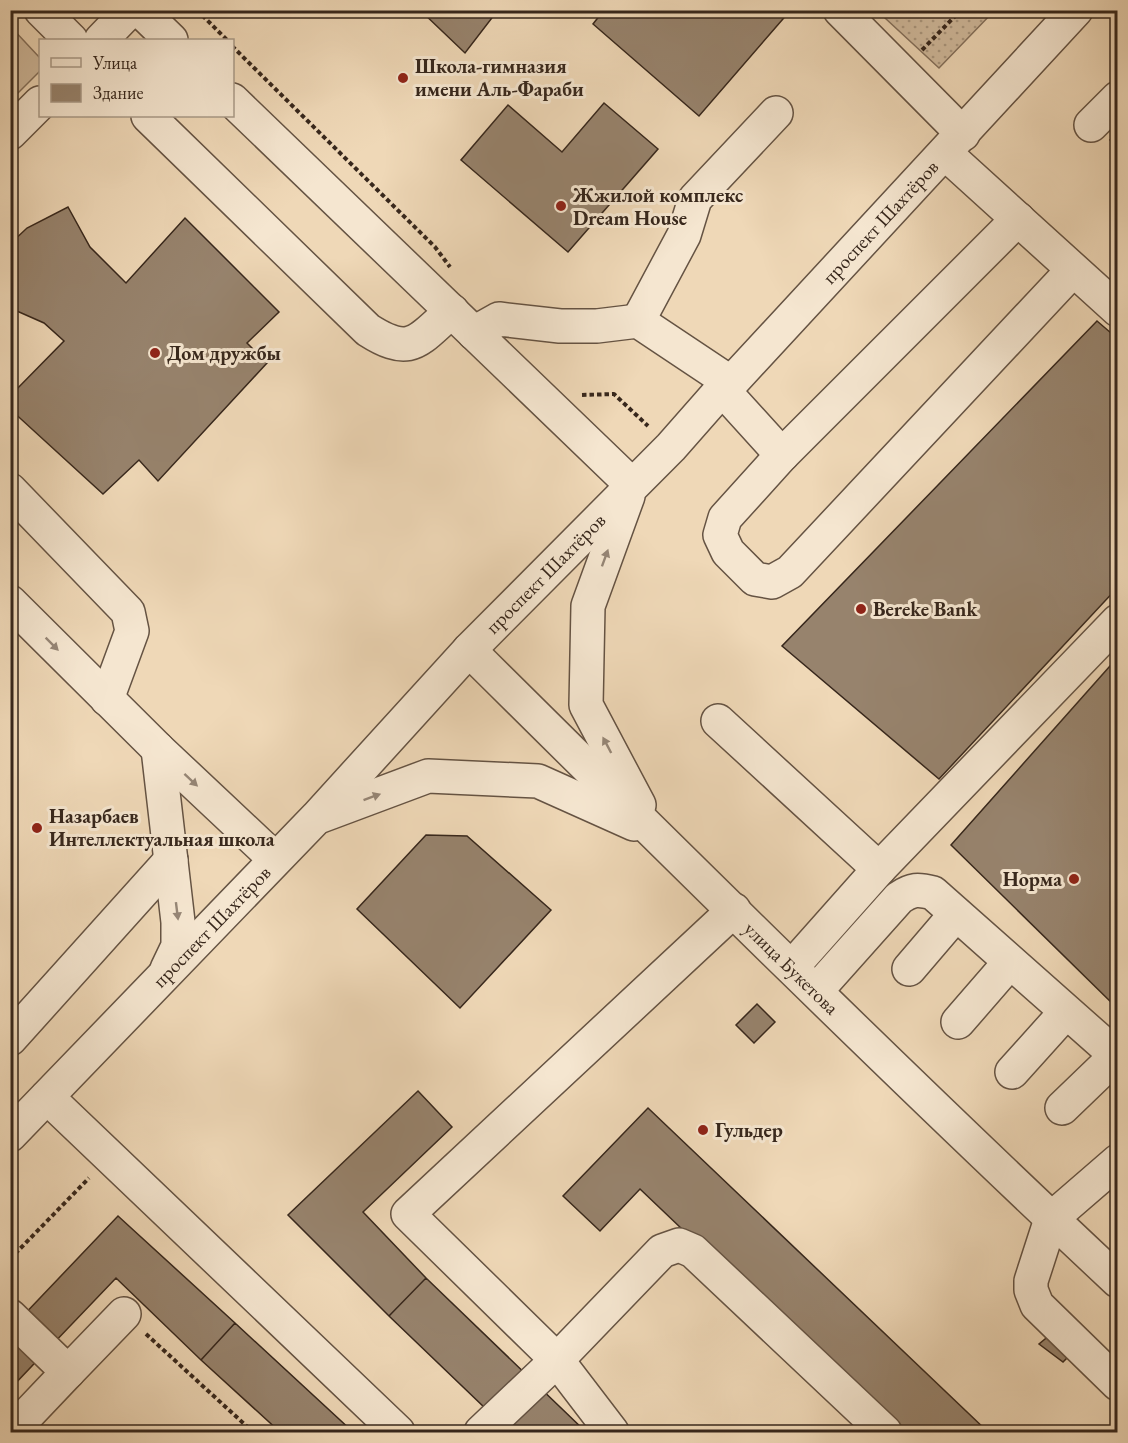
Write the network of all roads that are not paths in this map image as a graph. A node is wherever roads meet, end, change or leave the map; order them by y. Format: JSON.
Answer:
{"nodes":[{"id":1,"x":41,"y":10,"type":"edge"},
{"id":2,"x":130,"y":10,"type":"edge"},
{"id":3,"x":140,"y":10,"type":"edge"},
{"id":4,"x":840,"y":10,"type":"edge"},
{"id":5,"x":1076,"y":10,"type":"edge"},
{"id":6,"x":70,"y":39,"type":"edge"},
{"id":7,"x":102,"y":39,"type":"edge"},
{"id":8,"x":170,"y":39,"type":"edge"},
{"id":9,"x":1118,"y":98,"type":"edge"},
{"id":10,"x":234,"y":101,"type":"edge"},
{"id":11,"x":39,"y":104,"type":"edge"},
{"id":12,"x":776,"y":113,"type":"dead end"},
{"id":13,"x":149,"y":117,"type":"edge"},
{"id":14,"x":1091,"y":125,"type":"dead end"},
{"id":15,"x":10,"y":134,"type":"edge"},
{"id":16,"x":954,"y":143,"type":"junction"},
{"id":17,"x":1018,"y":219,"type":"junction"},
{"id":18,"x":1073,"y":270,"type":"junction"},
{"id":19,"x":1118,"y":310,"type":"edge"},
{"id":20,"x":638,"y":321,"type":"junction"},
{"id":21,"x":463,"y":322,"type":"junction"},
{"id":22,"x":726,"y":386,"type":"junction"},
{"id":23,"x":782,"y":455,"type":"junction"},
{"id":24,"x":632,"y":485,"type":"junction"},
{"id":25,"x":10,"y":490,"type":"edge"},
{"id":26,"x":10,"y":602,"type":"edge"},
{"id":27,"x":1118,"y":621,"type":"edge"},
{"id":28,"x":469,"y":650,"type":"junction"},
{"id":29,"x":107,"y":699,"type":"junction"},
{"id":30,"x":718,"y":721,"type":"dead end"},
{"id":31,"x":158,"y":749,"type":"junction"},
{"id":32,"x":317,"y":817,"type":"junction"},
{"id":33,"x":654,"y":833,"type":"junction"},
{"id":34,"x":275,"y":859,"type":"junction"},
{"id":35,"x":171,"y":860,"type":"junction"},
{"id":36,"x":879,"y":869,"type":"junction"},
{"id":37,"x":734,"y":910,"type":"junction"},
{"id":38,"x":956,"y":914,"type":"junction"},
{"id":39,"x":1010,"y":962,"type":"junction"},
{"id":40,"x":792,"y":967,"type":"junction"},
{"id":41,"x":909,"y":969,"type":"dead end"},
{"id":42,"x":163,"y":977,"type":"junction"},
{"id":43,"x":816,"y":991,"type":"junction"},
{"id":44,"x":1066,"y":1012,"type":"junction"},
{"id":45,"x":958,"y":1022,"type":"dead end"},
{"id":46,"x":10,"y":1039,"type":"edge"},
{"id":47,"x":1117,"y":1057,"type":"edge"},
{"id":48,"x":1012,"y":1072,"type":"dead end"},
{"id":49,"x":47,"y":1096,"type":"junction"},
{"id":50,"x":1062,"y":1108,"type":"dead end"},
{"id":51,"x":10,"y":1135,"type":"edge"},
{"id":52,"x":1118,"y":1161,"type":"edge"},
{"id":53,"x":1051,"y":1219,"type":"junction"},
{"id":54,"x":1118,"y":1281,"type":"edge"},
{"id":55,"x":124,"y":1314,"type":"road end"},
{"id":56,"x":10,"y":1316,"type":"edge"},
{"id":57,"x":557,"y":1360,"type":"junction"},
{"id":58,"x":68,"y":1372,"type":"junction"},
{"id":59,"x":1118,"y":1384,"type":"edge"},
{"id":60,"x":11,"y":1432,"type":"edge"},
{"id":61,"x":398,"y":1432,"type":"edge"},
{"id":62,"x":482,"y":1432,"type":"edge"},
{"id":63,"x":612,"y":1432,"type":"edge"},
{"id":64,"x":885,"y":1432,"type":"edge"}],
"edges":[{"from":1,"to":6,"type":"street"},
{"from":2,"to":7,"type":"street"},
{"from":3,"to":8,"type":"street"},
{"from":4,"to":16,"type":"street"},
{"from":5,"to":16,"type":"street","name":"проспект Шахтёров"},
{"from":9,"to":14,"type":"street"},
{"from":10,"to":21,"type":"street"},
{"from":11,"to":15,"type":"street"},
{"from":12,"to":20,"type":"street"},
{"from":13,"to":21,"type":"street"},
{"from":16,"to":17,"type":"street"},
{"from":16,"to":22,"type":"street","name":"проспект Шахтёров"},
{"from":17,"to":18,"type":"street"},
{"from":17,"to":23,"type":"street"},
{"from":18,"to":19,"type":"street"},
{"from":18,"to":23,"type":"street"},
{"from":20,"to":21,"type":"street"},
{"from":20,"to":22,"type":"street"},
{"from":21,"to":24,"type":"street"},
{"from":22,"to":23,"type":"street"},
{"from":22,"to":24,"type":"street","name":"проспект Шахтёров"},
{"from":24,"to":28,"type":"street","name":"проспект Шахтёров"},
{"from":33,"to":24,"type":"street","one_way":true},
{"from":25,"to":29,"type":"street"},
{"from":26,"to":29,"type":"street","one_way":true},
{"from":27,"to":36,"type":"street"},
{"from":28,"to":32,"type":"street","name":"проспект Шахтёров"},
{"from":28,"to":33,"type":"street","name":"улица Букетова"},
{"from":29,"to":31,"type":"street"},
{"from":30,"to":36,"type":"street"},
{"from":31,"to":34,"type":"street","one_way":true},
{"from":31,"to":35,"type":"street"},
{"from":32,"to":33,"type":"street","one_way":true},
{"from":32,"to":34,"type":"street","name":"проспект Шахтёров"},
{"from":33,"to":37,"type":"street","name":"улица Букетова"},
{"from":34,"to":42,"type":"street","name":"проспект Шахтёров"},
{"from":35,"to":42,"type":"street","one_way":true},
{"from":35,"to":46,"type":"street"},
{"from":36,"to":40,"type":"street"},
{"from":37,"to":40,"type":"street","name":"улица Букетова"},
{"from":37,"to":57,"type":"street"},
{"from":38,"to":39,"type":"street"},
{"from":38,"to":41,"type":"street"},
{"from":38,"to":43,"type":"street"},
{"from":39,"to":44,"type":"street"},
{"from":39,"to":45,"type":"street"},
{"from":40,"to":43,"type":"street","name":"улица Букетова"},
{"from":42,"to":49,"type":"street","name":"проспект Шахтёров"},
{"from":43,"to":53,"type":"street","name":"улица Букетова"},
{"from":44,"to":47,"type":"street"},
{"from":44,"to":48,"type":"street"},
{"from":47,"to":50,"type":"street"},
{"from":49,"to":51,"type":"street","name":"проспект Шахтёров"},
{"from":49,"to":61,"type":"street"},
{"from":52,"to":53,"type":"street"},
{"from":53,"to":54,"type":"street","name":"улица Букетова"},
{"from":53,"to":59,"type":"street"},
{"from":55,"to":58,"type":"street"},
{"from":56,"to":58,"type":"street"},
{"from":57,"to":62,"type":"street"},
{"from":57,"to":63,"type":"street"},
{"from":57,"to":64,"type":"street"},
{"from":58,"to":60,"type":"street"}]}
